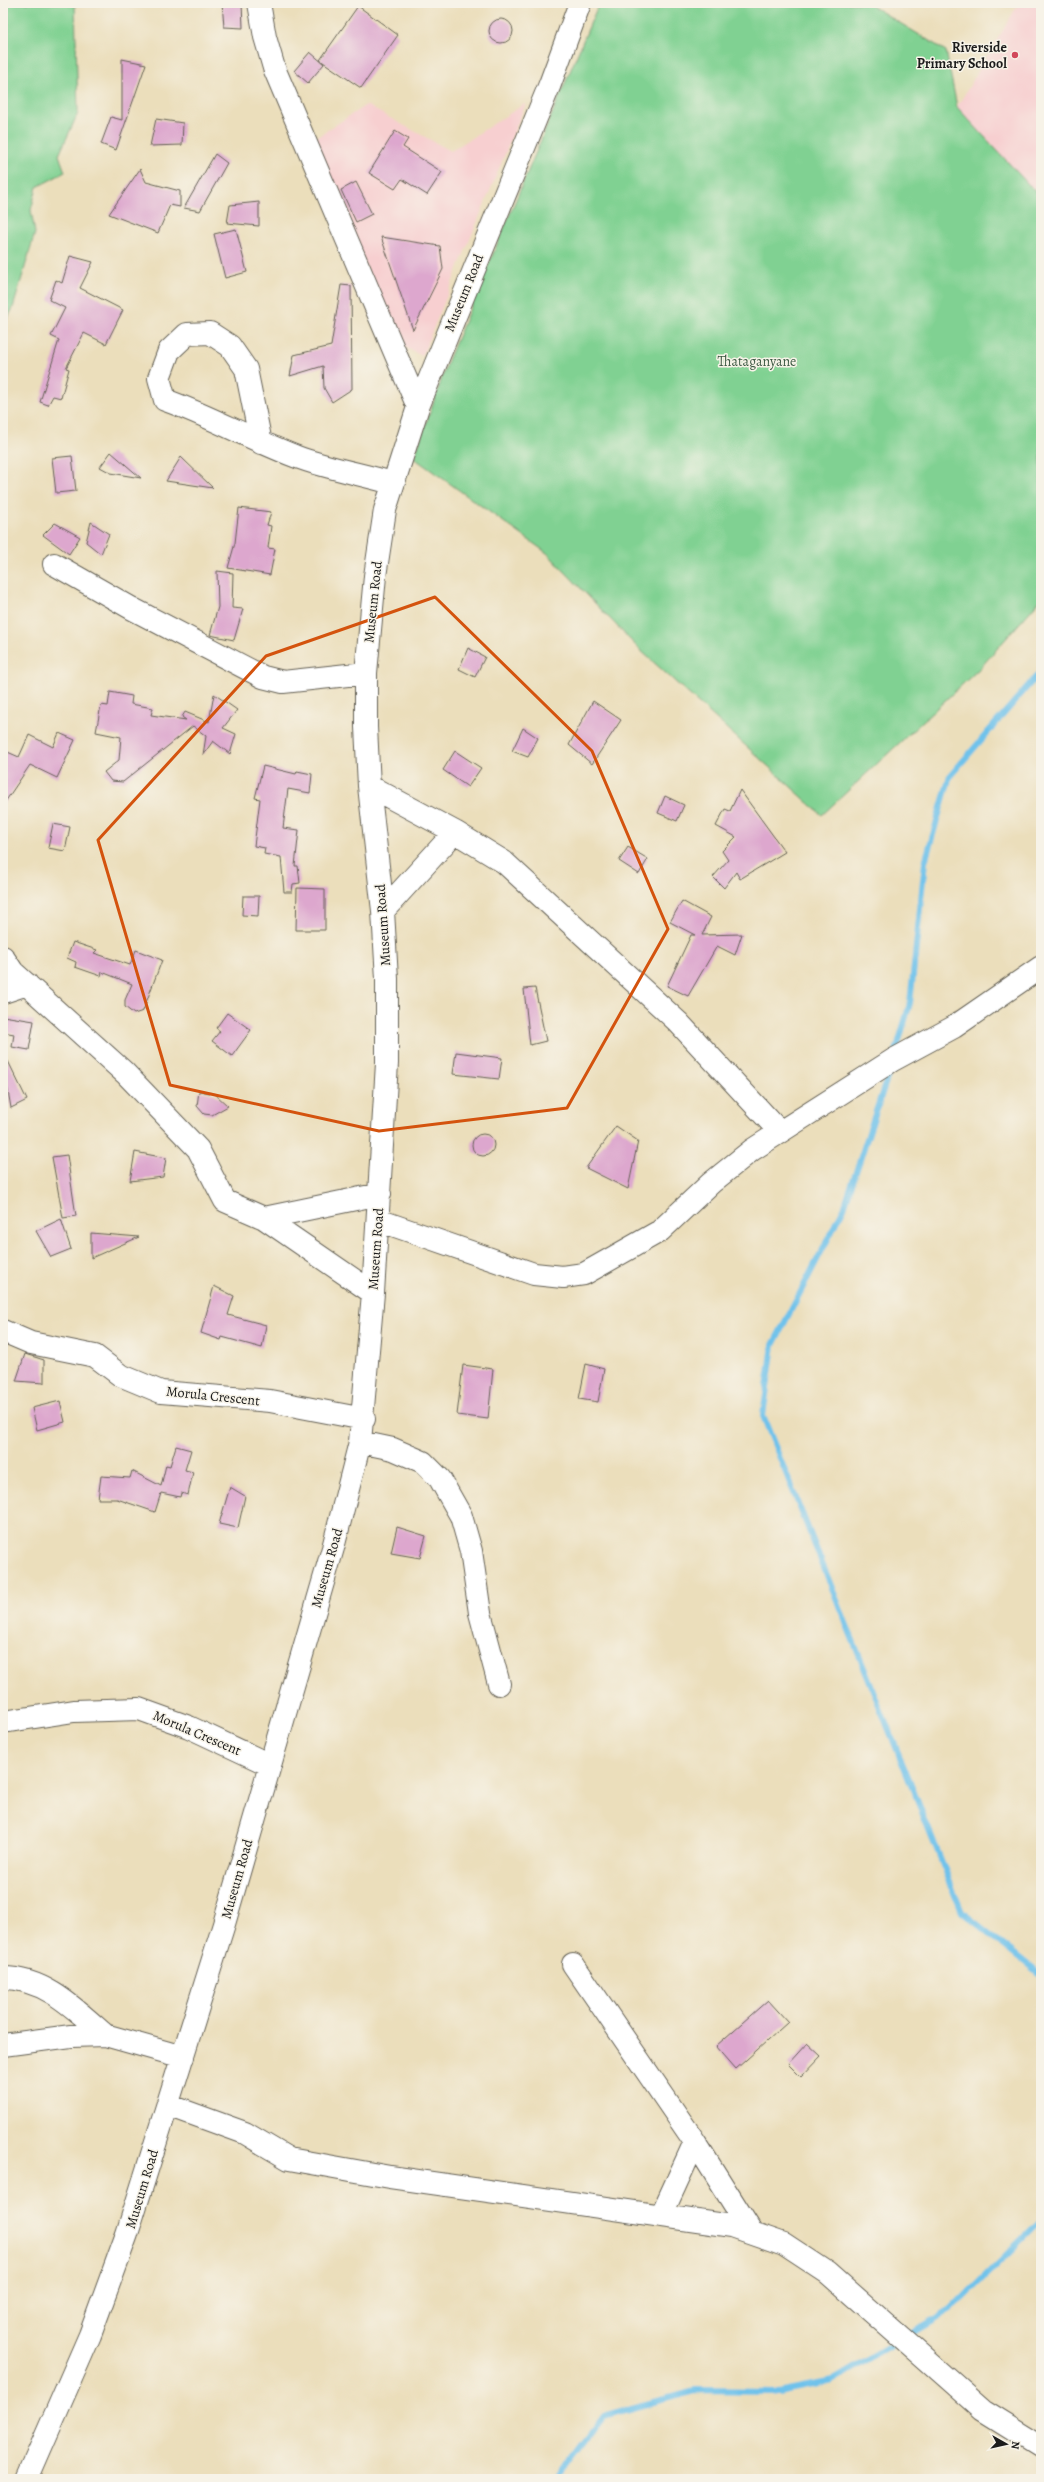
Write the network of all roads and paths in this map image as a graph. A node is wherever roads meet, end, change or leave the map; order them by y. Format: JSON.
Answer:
{"nodes":[{"id":1,"x":259,"y":3,"type":"edge"},
{"id":2,"x":580,"y":3,"type":"edge"},
{"id":3,"x":418,"y":408,"type":"junction"},
{"id":4,"x":261,"y":442,"type":"junction"},
{"id":5,"x":392,"y":483,"type":"junction"},
{"id":6,"x":54,"y":564,"type":"dead end"},
{"id":7,"x":366,"y":673,"type":"junction"},
{"id":8,"x":369,"y":786,"type":"junction"},
{"id":9,"x":455,"y":832,"type":"junction"},
{"id":10,"x":383,"y":911,"type":"junction"},
{"id":11,"x":3,"y":957,"type":"edge"},
{"id":12,"x":1041,"y":967,"type":"edge"},
{"id":13,"x":27,"y":984,"type":"junction"},
{"id":14,"x":3,"y":992,"type":"edge"},
{"id":15,"x":780,"y":1132,"type":"junction"},
{"id":16,"x":380,"y":1194,"type":"junction"},
{"id":17,"x":264,"y":1218,"type":"junction"},
{"id":18,"x":378,"y":1220,"type":"junction"},
{"id":19,"x":373,"y":1293,"type":"junction"},
{"id":20,"x":3,"y":1331,"type":"edge"},
{"id":21,"x":364,"y":1419,"type":"junction"},
{"id":22,"x":360,"y":1442,"type":"junction"},
{"id":23,"x":499,"y":1684,"type":"dead end"},
{"id":24,"x":3,"y":1722,"type":"edge"},
{"id":25,"x":270,"y":1765,"type":"junction"},
{"id":26,"x":573,"y":1964,"type":"dead end"},
{"id":27,"x":3,"y":1978,"type":"edge"},
{"id":28,"x":105,"y":2035,"type":"junction"},
{"id":29,"x":3,"y":2045,"type":"edge"},
{"id":30,"x":183,"y":2057,"type":"junction"},
{"id":31,"x":168,"y":2105,"type":"junction"},
{"id":32,"x":695,"y":2142,"type":"junction"},
{"id":33,"x":661,"y":2216,"type":"junction"},
{"id":34,"x":751,"y":2231,"type":"junction"},
{"id":35,"x":1041,"y":2446,"type":"edge"},
{"id":36,"x":27,"y":2479,"type":"edge"}],
"edges":[{"from":1,"to":3,"type":"street"},
{"from":2,"to":3,"type":"street","name":"Museum Road"},
{"from":3,"to":5,"type":"street","name":"Museum Road"},
{"from":4,"to":4,"type":"street"},
{"from":4,"to":5,"type":"street"},
{"from":5,"to":7,"type":"street","name":"Museum Road"},
{"from":6,"to":7,"type":"street"},
{"from":7,"to":8,"type":"street","name":"Museum Road"},
{"from":8,"to":9,"type":"street"},
{"from":8,"to":10,"type":"street","name":"Museum Road"},
{"from":9,"to":10,"type":"street"},
{"from":9,"to":15,"type":"street"},
{"from":10,"to":16,"type":"street","name":"Museum Road"},
{"from":11,"to":13,"type":"street"},
{"from":12,"to":15,"type":"street"},
{"from":13,"to":14,"type":"street"},
{"from":13,"to":17,"type":"street"},
{"from":15,"to":18,"type":"street"},
{"from":16,"to":17,"type":"street"},
{"from":16,"to":18,"type":"street","name":"Museum Road"},
{"from":17,"to":19,"type":"street"},
{"from":18,"to":19,"type":"street","name":"Museum Road"},
{"from":19,"to":21,"type":"street","name":"Museum Road"},
{"from":20,"to":21,"type":"street","name":"Morula Crescent"},
{"from":21,"to":22,"type":"street","name":"Museum Road"},
{"from":22,"to":23,"type":"street"},
{"from":22,"to":25,"type":"street","name":"Museum Road"},
{"from":24,"to":25,"type":"street","name":"Morula Crescent"},
{"from":25,"to":30,"type":"street","name":"Museum Road"},
{"from":26,"to":32,"type":"street"},
{"from":27,"to":28,"type":"street"},
{"from":28,"to":29,"type":"street"},
{"from":28,"to":30,"type":"street"},
{"from":30,"to":31,"type":"street","name":"Museum Road"},
{"from":31,"to":33,"type":"street"},
{"from":31,"to":36,"type":"street","name":"Museum Road"},
{"from":32,"to":33,"type":"street"},
{"from":32,"to":34,"type":"street"},
{"from":33,"to":34,"type":"street"},
{"from":34,"to":35,"type":"street"}]}
